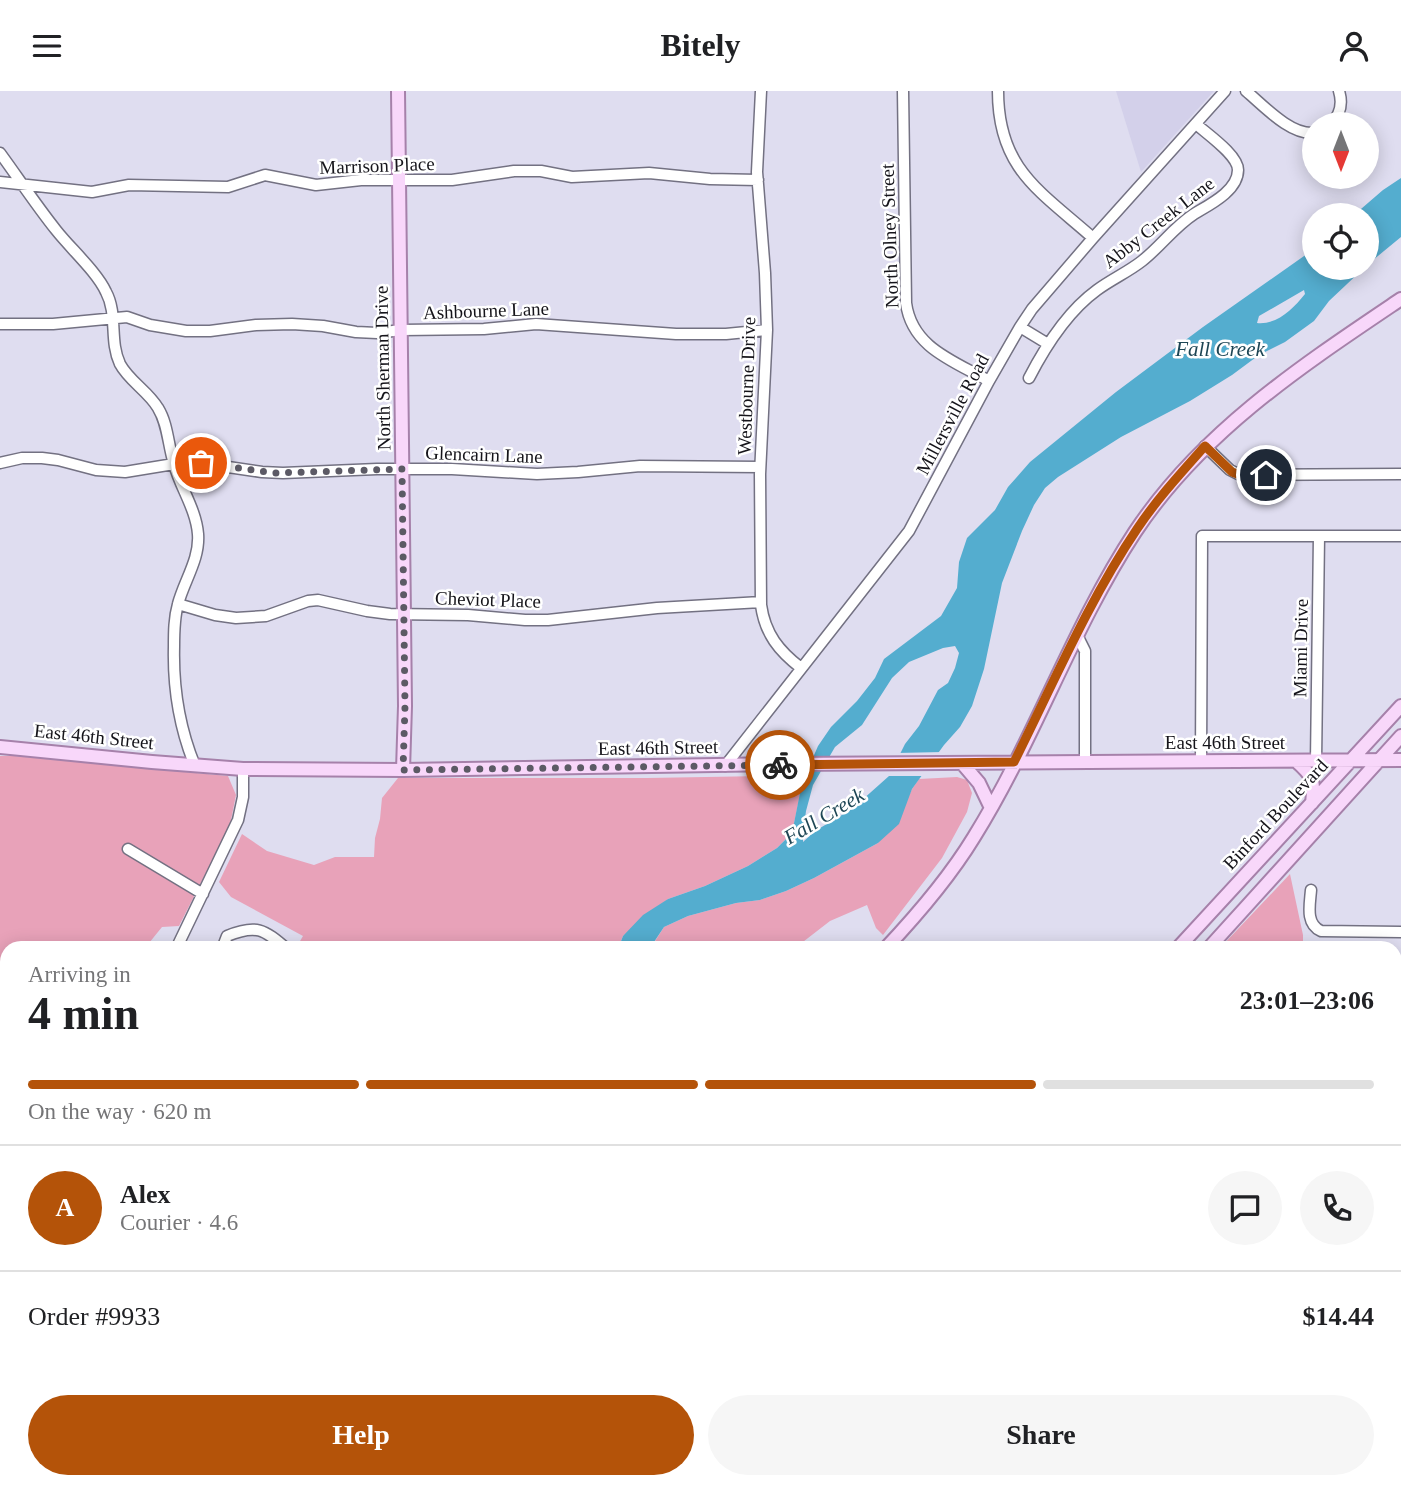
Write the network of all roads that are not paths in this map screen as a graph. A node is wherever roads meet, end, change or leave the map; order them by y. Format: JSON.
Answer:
{"nodes":[{"id":1,"x":398,"y":91,"type":"edge"},
{"id":2,"x":761,"y":91,"type":"edge"},
{"id":3,"x":903,"y":91,"type":"edge"},
{"id":4,"x":998,"y":91,"type":"edge"},
{"id":5,"x":1225,"y":91,"type":"edge"},
{"id":6,"x":1246,"y":91,"type":"edge"},
{"id":7,"x":1339,"y":91,"type":"edge"},
{"id":8,"x":1338,"y":112,"type":"edge"},
{"id":9,"x":1196,"y":124,"type":"junction"},
{"id":10,"x":1302,"y":132,"type":"edge"},
{"id":11,"x":0,"y":153,"type":"edge"},
{"id":12,"x":399,"y":180,"type":"junction"},
{"id":13,"x":758,"y":180,"type":"junction"},
{"id":14,"x":0,"y":182,"type":"edge"},
{"id":15,"x":23,"y":184,"type":"junction"},
{"id":16,"x":1093,"y":238,"type":"junction"},
{"id":17,"x":1401,"y":299,"type":"edge"},
{"id":18,"x":113,"y":318,"type":"junction"},
{"id":19,"x":0,"y":324,"type":"edge"},
{"id":20,"x":1020,"y":327,"type":"junction"},
{"id":21,"x":401,"y":330,"type":"junction"},
{"id":22,"x":767,"y":330,"type":"junction"},
{"id":23,"x":1048,"y":344,"type":"junction"},
{"id":24,"x":1029,"y":378,"type":"dead end"},
{"id":25,"x":989,"y":381,"type":"junction"},
{"id":26,"x":1205,"y":446,"type":"junction"},
{"id":27,"x":0,"y":463,"type":"edge"},
{"id":28,"x":174,"y":464,"type":"junction"},
{"id":29,"x":760,"y":467,"type":"junction"},
{"id":30,"x":402,"y":469,"type":"junction"},
{"id":31,"x":1401,"y":474,"type":"edge"},
{"id":32,"x":1319,"y":535,"type":"junction"},
{"id":33,"x":1401,"y":536,"type":"edge"},
{"id":34,"x":761,"y":602,"type":"junction"},
{"id":35,"x":178,"y":604,"type":"junction"},
{"id":36,"x":403,"y":614,"type":"junction"},
{"id":37,"x":1077,"y":635,"type":"junction"},
{"id":38,"x":802,"y":668,"type":"junction"},
{"id":39,"x":1401,"y":706,"type":"edge"},
{"id":40,"x":1401,"y":736,"type":"edge"},
{"id":41,"x":0,"y":747,"type":"edge"},
{"id":42,"x":1379,"y":760,"type":"junction"},
{"id":43,"x":1401,"y":760,"type":"edge"},
{"id":44,"x":1201,"y":761,"type":"junction"},
{"id":45,"x":1296,"y":761,"type":"junction"},
{"id":46,"x":1316,"y":761,"type":"junction"},
{"id":47,"x":1350,"y":761,"type":"junction"},
{"id":48,"x":1014,"y":762,"type":"junction"},
{"id":49,"x":1085,"y":762,"type":"junction"},
{"id":50,"x":956,"y":763,"type":"junction"},
{"id":51,"x":195,"y":766,"type":"junction"},
{"id":52,"x":725,"y":766,"type":"junction"},
{"id":53,"x":243,"y":769,"type":"junction"},
{"id":54,"x":403,"y":770,"type":"junction"},
{"id":55,"x":1311,"y":803,"type":"junction"},
{"id":56,"x":991,"y":808,"type":"junction"},
{"id":57,"x":128,"y":849,"type":"dead end"},
{"id":58,"x":1311,"y":890,"type":"dead end"},
{"id":59,"x":203,"y":894,"type":"junction"},
{"id":60,"x":1401,"y":932,"type":"edge"},
{"id":61,"x":180,"y":941,"type":"edge"},
{"id":62,"x":225,"y":941,"type":"edge"},
{"id":63,"x":278,"y":941,"type":"edge"},
{"id":64,"x":891,"y":941,"type":"edge"},
{"id":65,"x":1184,"y":941,"type":"edge"},
{"id":66,"x":1215,"y":941,"type":"edge"}],
"edges":[{"from":1,"to":12,"type":"main road","name":"North Sherman Drive"},
{"from":2,"to":13,"type":"street","name":"Westbourne Drive"},
{"from":3,"to":25,"type":"street","name":"North Olney Street"},
{"from":4,"to":16,"type":"street"},
{"from":5,"to":9,"type":"street","name":"Millersville Road"},
{"from":6,"to":10,"type":"street"},
{"from":7,"to":8,"type":"street"},
{"from":9,"to":16,"type":"street","name":"Millersville Road"},
{"from":9,"to":23,"type":"street","name":"Abby Creek Lane"},
{"from":11,"to":15,"type":"street"},
{"from":12,"to":13,"type":"street","name":"Marrison Place"},
{"from":12,"to":15,"type":"street","name":"Marrison Place"},
{"from":12,"to":21,"type":"main road","name":"North Sherman Drive"},
{"from":13,"to":22,"type":"street","name":"Westbourne Drive"},
{"from":14,"to":15,"type":"street","name":"Marrison Place"},
{"from":15,"to":18,"type":"street"},
{"from":16,"to":20,"type":"street","name":"Millersville Road"},
{"from":17,"to":26,"type":"main road"},
{"from":18,"to":19,"type":"street","name":"Ashbourne Lane"},
{"from":18,"to":21,"type":"street","name":"Ashbourne Lane"},
{"from":18,"to":28,"type":"street"},
{"from":20,"to":23,"type":"street"},
{"from":20,"to":25,"type":"street","name":"Millersville Road"},
{"from":21,"to":22,"type":"street","name":"Ashbourne Lane"},
{"from":21,"to":30,"type":"main road","name":"North Sherman Drive"},
{"from":22,"to":29,"type":"street","name":"Westbourne Drive"},
{"from":23,"to":24,"type":"street","name":"Abby Creek Lane"},
{"from":25,"to":38,"type":"street","name":"Millersville Road"},
{"from":26,"to":31,"type":"street"},
{"from":26,"to":37,"type":"main road"},
{"from":27,"to":28,"type":"street","name":"Glencairn Lane"},
{"from":28,"to":30,"type":"street","name":"Glencairn Lane"},
{"from":28,"to":35,"type":"street"},
{"from":29,"to":30,"type":"street","name":"Glencairn Lane"},
{"from":29,"to":34,"type":"street","name":"Westbourne Drive"},
{"from":30,"to":36,"type":"main road","name":"North Sherman Drive"},
{"from":32,"to":33,"type":"street"},
{"from":32,"to":44,"type":"street"},
{"from":32,"to":46,"type":"street","name":"Miami Drive"},
{"from":34,"to":36,"type":"street","name":"Cheviot Place"},
{"from":34,"to":38,"type":"street","name":"Westbourne Drive"},
{"from":35,"to":36,"type":"street","name":"Cheviot Place"},
{"from":35,"to":51,"type":"street"},
{"from":36,"to":54,"type":"main road","name":"North Sherman Drive"},
{"from":37,"to":48,"type":"main road"},
{"from":37,"to":49,"type":"street"},
{"from":38,"to":52,"type":"street","name":"Millersville Road"},
{"from":39,"to":47,"type":"main road","name":"Binford Boulevard"},
{"from":40,"to":42,"type":"main road","name":"Binford Boulevard"},
{"from":41,"to":51,"type":"main road","name":"East 46th Street"},
{"from":42,"to":43,"type":"main road","name":"East 46th Street"},
{"from":42,"to":47,"type":"main road","name":"East 46th Street"},
{"from":42,"to":66,"type":"main road","name":"Binford Boulevard"},
{"from":44,"to":45,"type":"main road","name":"East 46th Street"},
{"from":44,"to":49,"type":"main road","name":"East 46th Street"},
{"from":45,"to":46,"type":"main road","name":"East 46th Street"},
{"from":45,"to":55,"type":"main road"},
{"from":46,"to":47,"type":"main road","name":"East 46th Street"},
{"from":47,"to":55,"type":"main road","name":"Binford Boulevard"},
{"from":48,"to":49,"type":"main road","name":"East 46th Street"},
{"from":48,"to":50,"type":"main road","name":"East 46th Street"},
{"from":48,"to":56,"type":"main road"},
{"from":50,"to":52,"type":"main road","name":"East 46th Street"},
{"from":50,"to":56,"type":"main road"},
{"from":51,"to":53,"type":"main road","name":"East 46th Street"},
{"from":52,"to":54,"type":"main road","name":"East 46th Street"},
{"from":53,"to":54,"type":"main road","name":"East 46th Street"},
{"from":53,"to":59,"type":"street"},
{"from":55,"to":65,"type":"main road","name":"Binford Boulevard"},
{"from":56,"to":64,"type":"main road"},
{"from":57,"to":59,"type":"street"},
{"from":58,"to":60,"type":"street"},
{"from":59,"to":61,"type":"street"},
{"from":62,"to":63,"type":"street"}]}
